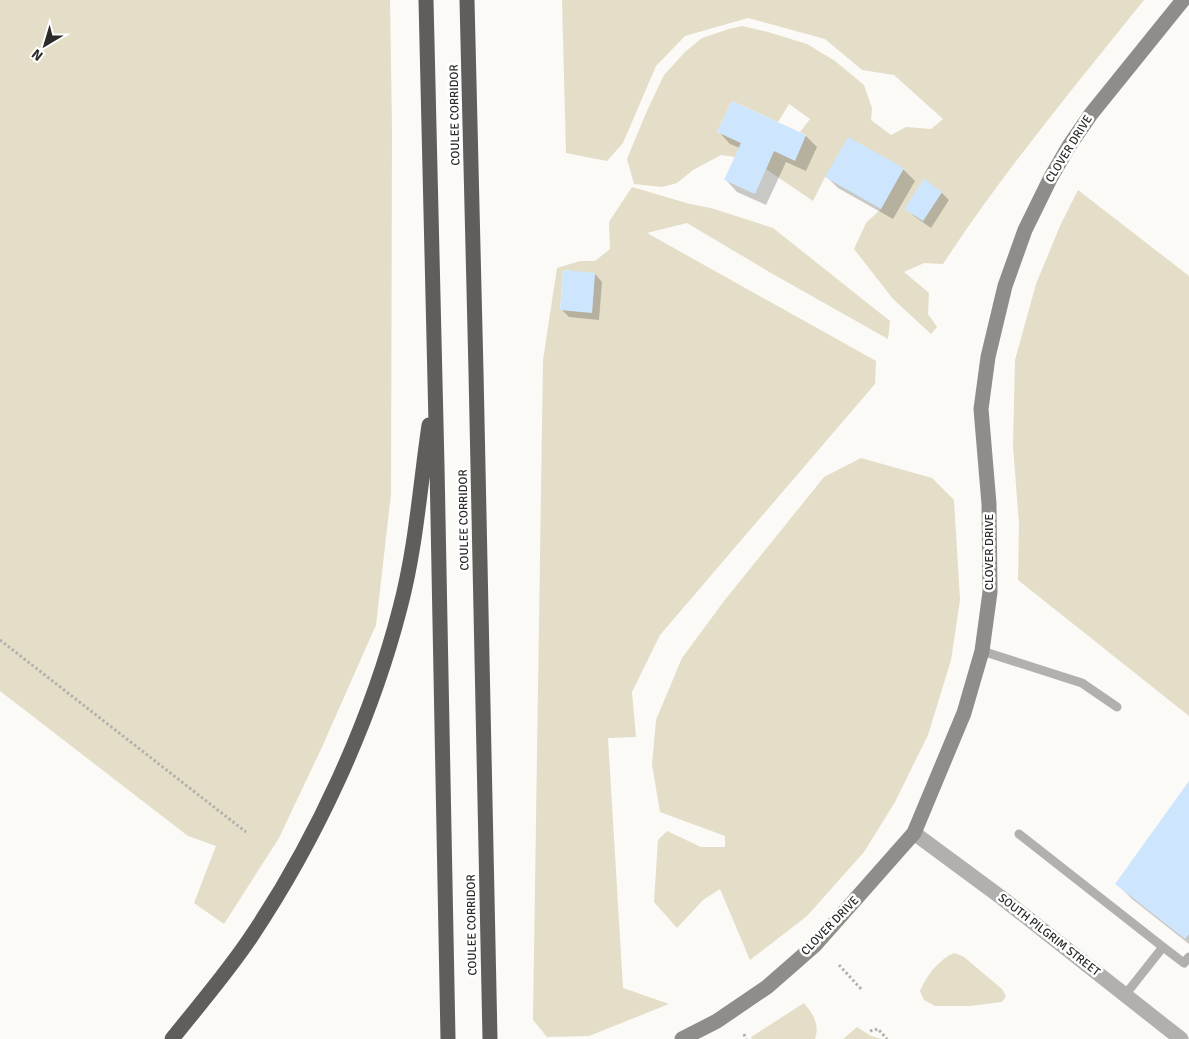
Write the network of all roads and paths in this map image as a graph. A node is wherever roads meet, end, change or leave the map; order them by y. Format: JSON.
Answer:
{"nodes":[{"id":1,"x":426,"y":0,"type":"edge"},
{"id":2,"x":467,"y":0,"type":"edge"},
{"id":3,"x":1183,"y":0,"type":"edge"},
{"id":4,"x":434,"y":384,"type":"junction"},
{"id":5,"x":0,"y":640,"type":"edge"},
{"id":6,"x":982,"y":651,"type":"junction"},
{"id":7,"x":1117,"y":707,"type":"dead end"},
{"id":8,"x":246,"y":832,"type":"dead end"},
{"id":9,"x":914,"y":833,"type":"junction"},
{"id":10,"x":1019,"y":834,"type":"dead end"},
{"id":11,"x":1163,"y":947,"type":"junction"},
{"id":12,"x":1189,"y":957,"type":"edge"},
{"id":13,"x":839,"y":965,"type":"dead end"},
{"id":14,"x":862,"y":990,"type":"dead end"},
{"id":15,"x":1125,"y":995,"type":"junction"},
{"id":16,"x":870,"y":1031,"type":"dead end"},
{"id":17,"x":744,"y":1034,"type":"dead end"},
{"id":18,"x":172,"y":1039,"type":"edge"},
{"id":19,"x":448,"y":1039,"type":"edge"},
{"id":20,"x":490,"y":1039,"type":"edge"},
{"id":21,"x":682,"y":1039,"type":"edge"},
{"id":22,"x":746,"y":1039,"type":"edge"},
{"id":23,"x":887,"y":1039,"type":"edge"},
{"id":24,"x":1181,"y":1039,"type":"edge"}],
"edges":[{"from":1,"to":4,"type":"highway","name":"COULEE CORRIDOR"},
{"from":2,"to":20,"type":"highway","name":"COULEE CORRIDOR"},
{"from":3,"to":6,"type":"street","name":"CLOVER DRIVE"},
{"from":4,"to":18,"type":"highway"},
{"from":4,"to":19,"type":"highway","name":"COULEE CORRIDOR"},
{"from":5,"to":8,"type":"path"},
{"from":6,"to":7,"type":"lane"},
{"from":6,"to":9,"type":"street","name":"CLOVER DRIVE"},
{"from":9,"to":15,"type":"street","name":"SOUTH PILGRIM STREET"},
{"from":9,"to":21,"type":"street","name":"CLOVER DRIVE"},
{"from":10,"to":11,"type":"lane"},
{"from":11,"to":12,"type":"lane"},
{"from":11,"to":15,"type":"lane"},
{"from":13,"to":14,"type":"path"},
{"from":15,"to":24,"type":"street","name":"SOUTH PILGRIM STREET"},
{"from":16,"to":23,"type":"path"},
{"from":17,"to":22,"type":"path"}]}
